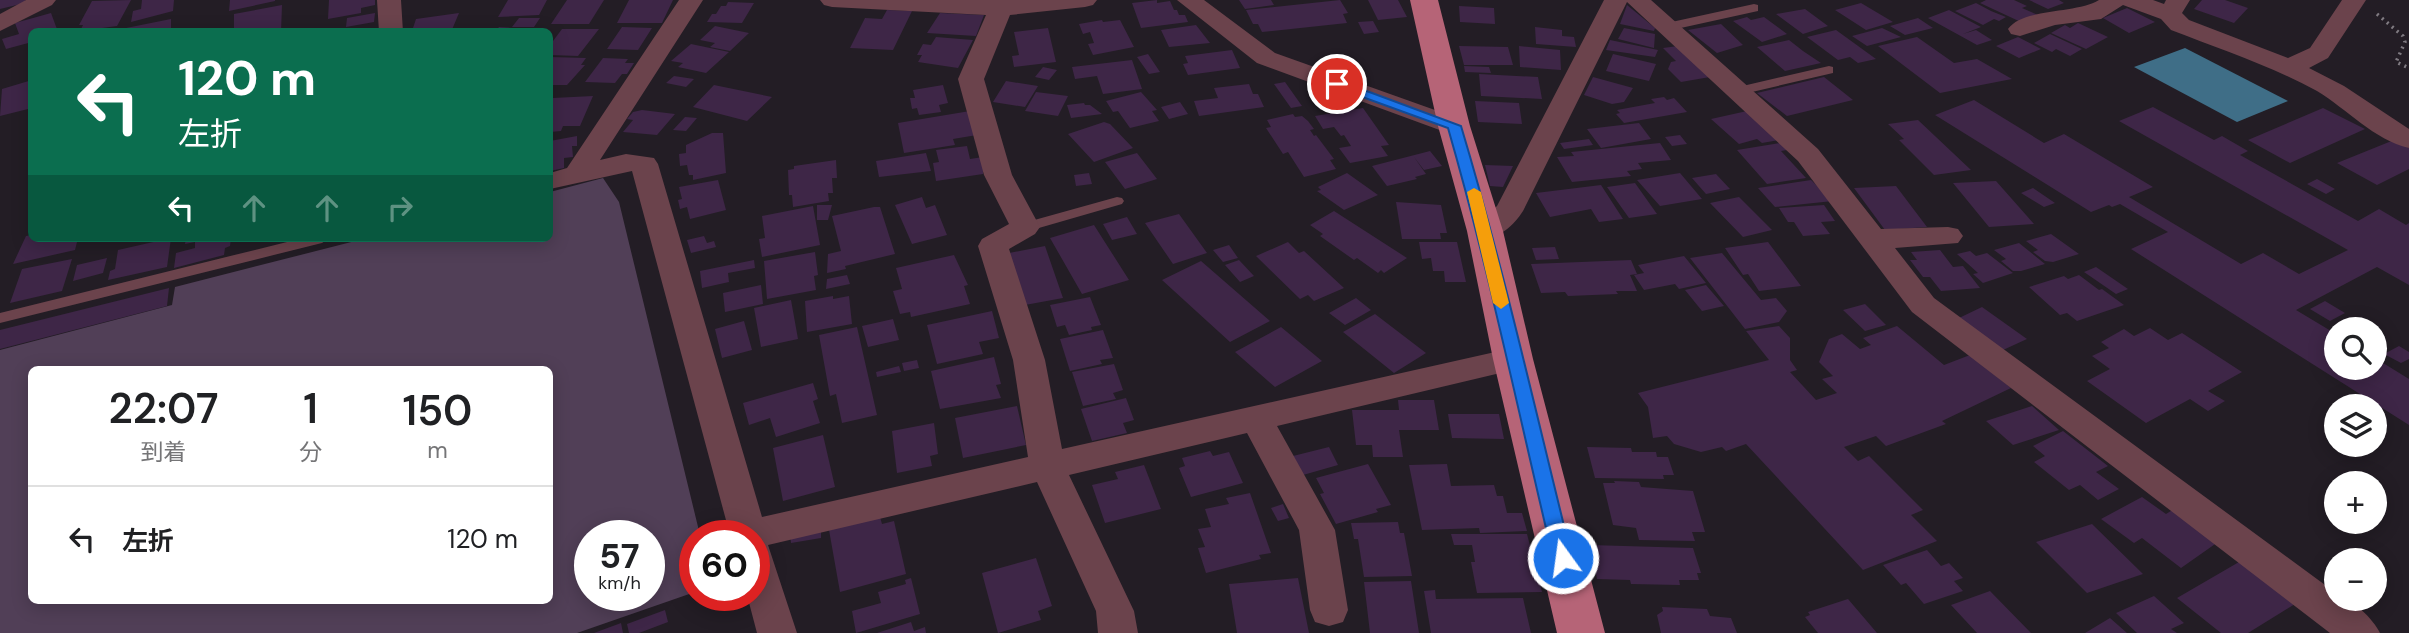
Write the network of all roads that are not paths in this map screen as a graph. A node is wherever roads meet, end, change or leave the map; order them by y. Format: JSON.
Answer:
{"nodes":[{"id":1,"x":44,"y":0,"type":"edge"},
{"id":2,"x":389,"y":0,"type":"edge"},
{"id":3,"x":691,"y":0,"type":"edge"},
{"id":4,"x":832,"y":0,"type":"edge"},
{"id":5,"x":1085,"y":0,"type":"edge"},
{"id":6,"x":1189,"y":0,"type":"edge"},
{"id":7,"x":1424,"y":0,"type":"edge"},
{"id":8,"x":1616,"y":0,"type":"edge"},
{"id":9,"x":1637,"y":0,"type":"edge"},
{"id":10,"x":2115,"y":0,"type":"edge"},
{"id":11,"x":2131,"y":0,"type":"edge"},
{"id":12,"x":2362,"y":4,"type":"edge"},
{"id":13,"x":2173,"y":7,"type":"edge"},
{"id":14,"x":1754,"y":8,"type":"dead end"},
{"id":15,"x":1000,"y":10,"type":"junction"},
{"id":16,"x":0,"y":24,"type":"edge"},
{"id":17,"x":1667,"y":27,"type":"junction"},
{"id":18,"x":391,"y":28,"type":"edge"},
{"id":19,"x":2020,"y":29,"type":"dead end"},
{"id":20,"x":2288,"y":68,"type":"junction"},
{"id":21,"x":1829,"y":70,"type":"dead end"},
{"id":22,"x":1739,"y":91,"type":"junction"},
{"id":23,"x":1454,"y":126,"type":"junction"},
{"id":24,"x":2409,"y":140,"type":"edge"},
{"id":25,"x":563,"y":178,"type":"edge"},
{"id":26,"x":1117,"y":201,"type":"dead end"},
{"id":27,"x":1025,"y":227,"type":"junction"},
{"id":28,"x":1485,"y":231,"type":"junction"},
{"id":29,"x":1948,"y":236,"type":"dead end"},
{"id":30,"x":1874,"y":239,"type":"junction"},
{"id":31,"x":306,"y":242,"type":"edge"},
{"id":32,"x":0,"y":318,"type":"edge"},
{"id":33,"x":1513,"y":359,"type":"junction"},
{"id":34,"x":1255,"y":417,"type":"junction"},
{"id":35,"x":1047,"y":467,"type":"junction"},
{"id":36,"x":744,"y":520,"type":"edge"},
{"id":37,"x":770,"y":537,"type":"edge"},
{"id":38,"x":770,"y":609,"type":"edge"},
{"id":39,"x":1329,"y":610,"type":"dead end"},
{"id":40,"x":2338,"y":628,"type":"edge"},
{"id":41,"x":777,"y":633,"type":"edge"},
{"id":42,"x":1118,"y":633,"type":"edge"},
{"id":43,"x":1581,"y":633,"type":"edge"}],
"edges":[{"from":1,"to":16,"type":"street"},
{"from":2,"to":18,"type":"street"},
{"from":3,"to":25,"type":"street"},
{"from":4,"to":15,"type":"street"},
{"from":5,"to":15,"type":"street"},
{"from":6,"to":23,"type":"street"},
{"from":7,"to":23,"type":"main road"},
{"from":8,"to":28,"type":"street"},
{"from":9,"to":17,"type":"street"},
{"from":10,"to":19,"type":"street"},
{"from":11,"to":13,"type":"street"},
{"from":12,"to":20,"type":"street"},
{"from":13,"to":20,"type":"street"},
{"from":14,"to":17,"type":"lane"},
{"from":15,"to":27,"type":"street"},
{"from":17,"to":22,"type":"street"},
{"from":20,"to":24,"type":"street"},
{"from":21,"to":22,"type":"lane"},
{"from":22,"to":30,"type":"street"},
{"from":23,"to":28,"type":"main road"},
{"from":25,"to":36,"type":"street"},
{"from":26,"to":27,"type":"lane"},
{"from":27,"to":35,"type":"street"},
{"from":28,"to":33,"type":"main road"},
{"from":29,"to":30,"type":"street"},
{"from":30,"to":40,"type":"street"},
{"from":31,"to":32,"type":"lane"},
{"from":33,"to":34,"type":"street"},
{"from":33,"to":43,"type":"main road"},
{"from":34,"to":35,"type":"street"},
{"from":34,"to":39,"type":"street"},
{"from":35,"to":37,"type":"street"},
{"from":35,"to":42,"type":"street"},
{"from":38,"to":41,"type":"street"}]}
